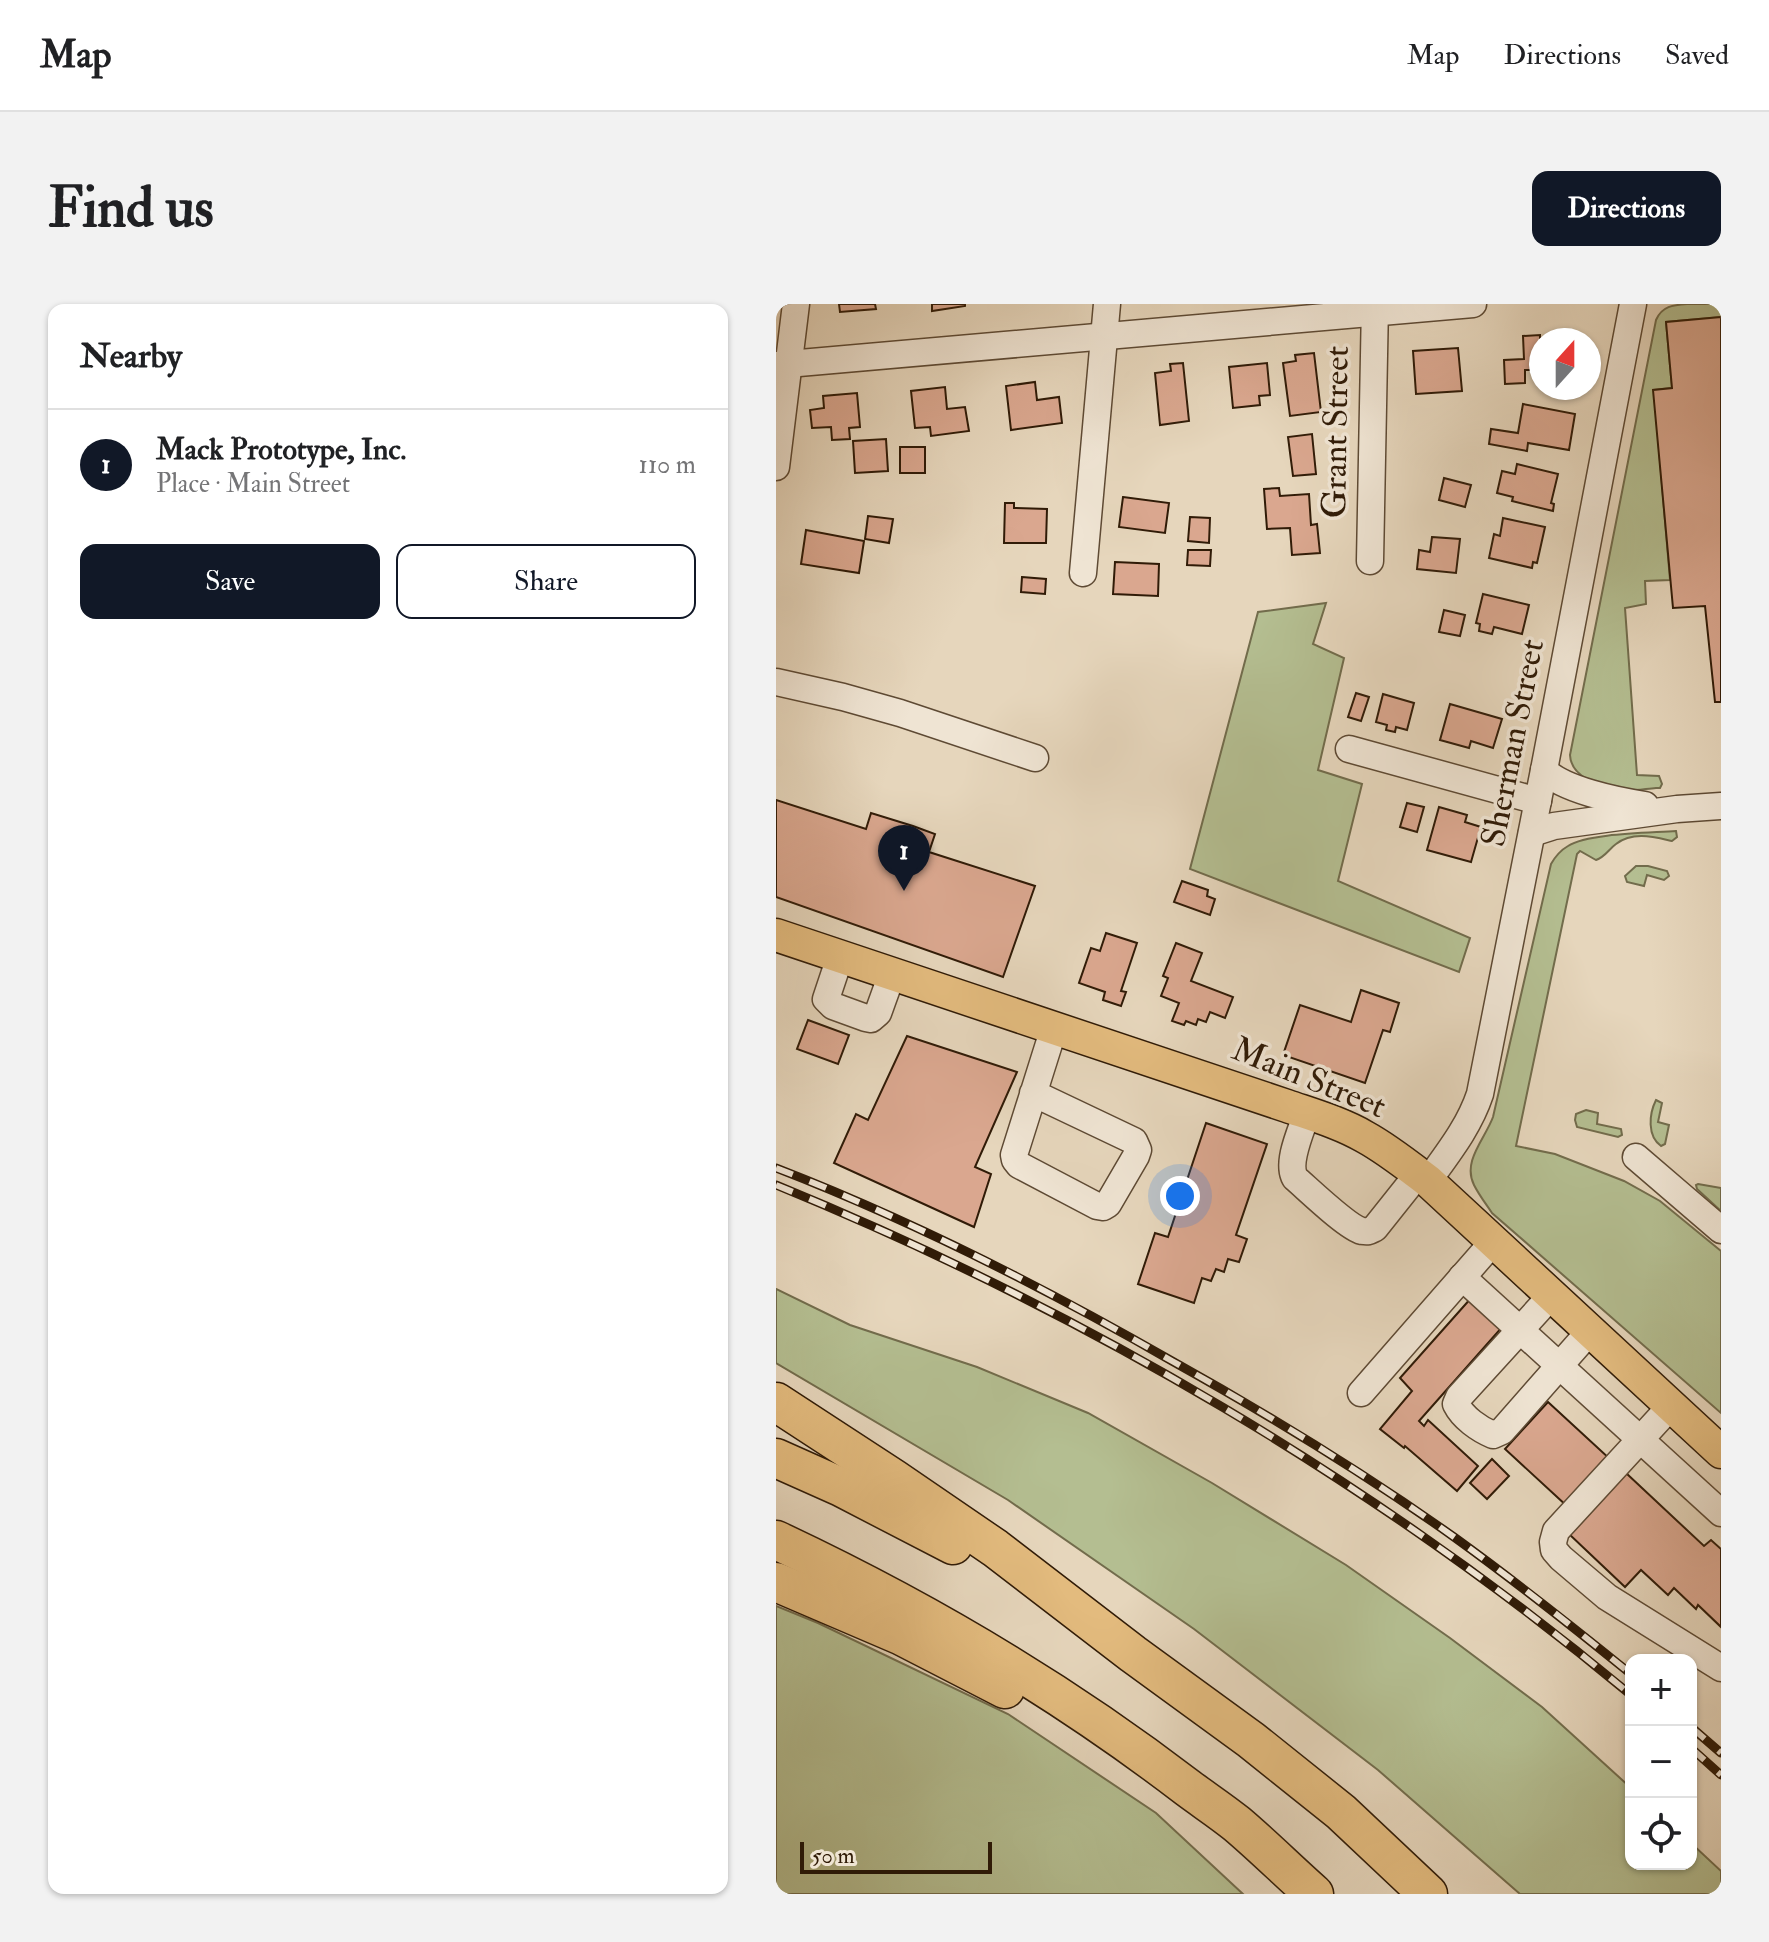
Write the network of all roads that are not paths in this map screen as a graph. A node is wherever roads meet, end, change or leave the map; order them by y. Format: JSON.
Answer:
{"nodes":[{"id":1,"x":796,"y":304,"type":"edge"},
{"id":2,"x":1107,"y":304,"type":"edge"},
{"id":3,"x":1473,"y":304,"type":"edge"},
{"id":4,"x":1633,"y":304,"type":"edge"},
{"id":5,"x":1375,"y":308,"type":"edge"},
{"id":6,"x":1103,"y":337,"type":"junction"},
{"id":7,"x":782,"y":365,"type":"edge"},
{"id":8,"x":776,"y":467,"type":"edge"},
{"id":9,"x":1370,"y":561,"type":"dead end"},
{"id":10,"x":1083,"y":573,"type":"dead end"},
{"id":11,"x":776,"y":682,"type":"edge"},
{"id":12,"x":1349,"y":749,"type":"dead end"},
{"id":13,"x":1035,"y":758,"type":"dead end"},
{"id":14,"x":1544,"y":770,"type":"junction"},
{"id":15,"x":1538,"y":801,"type":"junction"},
{"id":16,"x":1721,"y":806,"type":"edge"},
{"id":17,"x":1677,"y":809,"type":"junction"},
{"id":18,"x":1532,"y":833,"type":"junction"},
{"id":19,"x":776,"y":935,"type":"edge"},
{"id":20,"x":840,"y":957,"type":"junction"},
{"id":21,"x":892,"y":974,"type":"junction"},
{"id":22,"x":1054,"y":1028,"type":"junction"},
{"id":23,"x":1033,"y":1093,"type":"junction"},
{"id":24,"x":1307,"y":1113,"type":"junction"},
{"id":25,"x":1636,"y":1157,"type":"dead end"},
{"id":26,"x":1423,"y":1177,"type":"junction"},
{"id":27,"x":1721,"y":1230,"type":"edge"},
{"id":28,"x":1493,"y":1242,"type":"junction"},
{"id":29,"x":1462,"y":1277,"type":"junction"},
{"id":30,"x":1551,"y":1296,"type":"junction"},
{"id":31,"x":1520,"y":1330,"type":"junction"},
{"id":32,"x":1590,"y":1331,"type":"junction"},
{"id":33,"x":1559,"y":1365,"type":"junction"},
{"id":34,"x":1361,"y":1393,"type":"dead end"},
{"id":35,"x":776,"y":1402,"type":"edge"},
{"id":36,"x":1671,"y":1406,"type":"junction"},
{"id":37,"x":1641,"y":1439,"type":"junction"},
{"id":38,"x":1721,"y":1452,"type":"edge"},
{"id":39,"x":776,"y":1458,"type":"edge"},
{"id":40,"x":1721,"y":1513,"type":"edge"},
{"id":41,"x":776,"y":1540,"type":"edge"},
{"id":42,"x":776,"y":1582,"type":"edge"},
{"id":43,"x":1133,"y":1654,"type":"junction"},
{"id":44,"x":1721,"y":1668,"type":"edge"},
{"id":45,"x":1215,"y":1809,"type":"junction"},
{"id":46,"x":1314,"y":1894,"type":"edge"},
{"id":47,"x":1428,"y":1894,"type":"edge"}],
"edges":[{"from":1,"to":7,"type":"street"},
{"from":2,"to":6,"type":"street"},
{"from":3,"to":5,"type":"street"},
{"from":4,"to":14,"type":"street","name":"Sherman Street"},
{"from":5,"to":6,"type":"street"},
{"from":5,"to":9,"type":"street","name":"Grant Street"},
{"from":6,"to":7,"type":"street"},
{"from":6,"to":10,"type":"street"},
{"from":7,"to":8,"type":"street"},
{"from":11,"to":13,"type":"street"},
{"from":12,"to":15,"type":"street"},
{"from":14,"to":15,"type":"street","name":"Sherman Street"},
{"from":14,"to":17,"type":"street"},
{"from":15,"to":18,"type":"street","name":"Sherman Street"},
{"from":16,"to":17,"type":"street"},
{"from":17,"to":18,"type":"street"},
{"from":18,"to":26,"type":"street","name":"Sherman Street"},
{"from":19,"to":20,"type":"main road","name":"Main Street"},
{"from":20,"to":21,"type":"main road","name":"Main Street"},
{"from":20,"to":21,"type":"street"},
{"from":21,"to":22,"type":"main road","name":"Main Street"},
{"from":22,"to":23,"type":"street"},
{"from":22,"to":24,"type":"main road","name":"Main Street"},
{"from":23,"to":23,"type":"street"},
{"from":24,"to":26,"type":"main road","name":"Main Street"},
{"from":24,"to":26,"type":"street","name":"Sherman Street"},
{"from":25,"to":27,"type":"street"},
{"from":26,"to":28,"type":"main road","name":"Main Street"},
{"from":28,"to":29,"type":"street"},
{"from":28,"to":30,"type":"main road","name":"Main Street"},
{"from":29,"to":31,"type":"street"},
{"from":29,"to":34,"type":"street"},
{"from":30,"to":31,"type":"street"},
{"from":30,"to":32,"type":"main road","name":"Main Street"},
{"from":31,"to":33,"type":"street"},
{"from":31,"to":33,"type":"street"},
{"from":32,"to":33,"type":"street"},
{"from":32,"to":36,"type":"main road","name":"Main Street"},
{"from":33,"to":37,"type":"street"},
{"from":35,"to":43,"type":"highway"},
{"from":36,"to":37,"type":"street"},
{"from":36,"to":38,"type":"main road","name":"Main Street"},
{"from":37,"to":40,"type":"street"},
{"from":37,"to":44,"type":"street"},
{"from":39,"to":43,"type":"highway"},
{"from":41,"to":45,"type":"highway"},
{"from":42,"to":45,"type":"highway"},
{"from":43,"to":47,"type":"highway"},
{"from":45,"to":46,"type":"highway"}]}
